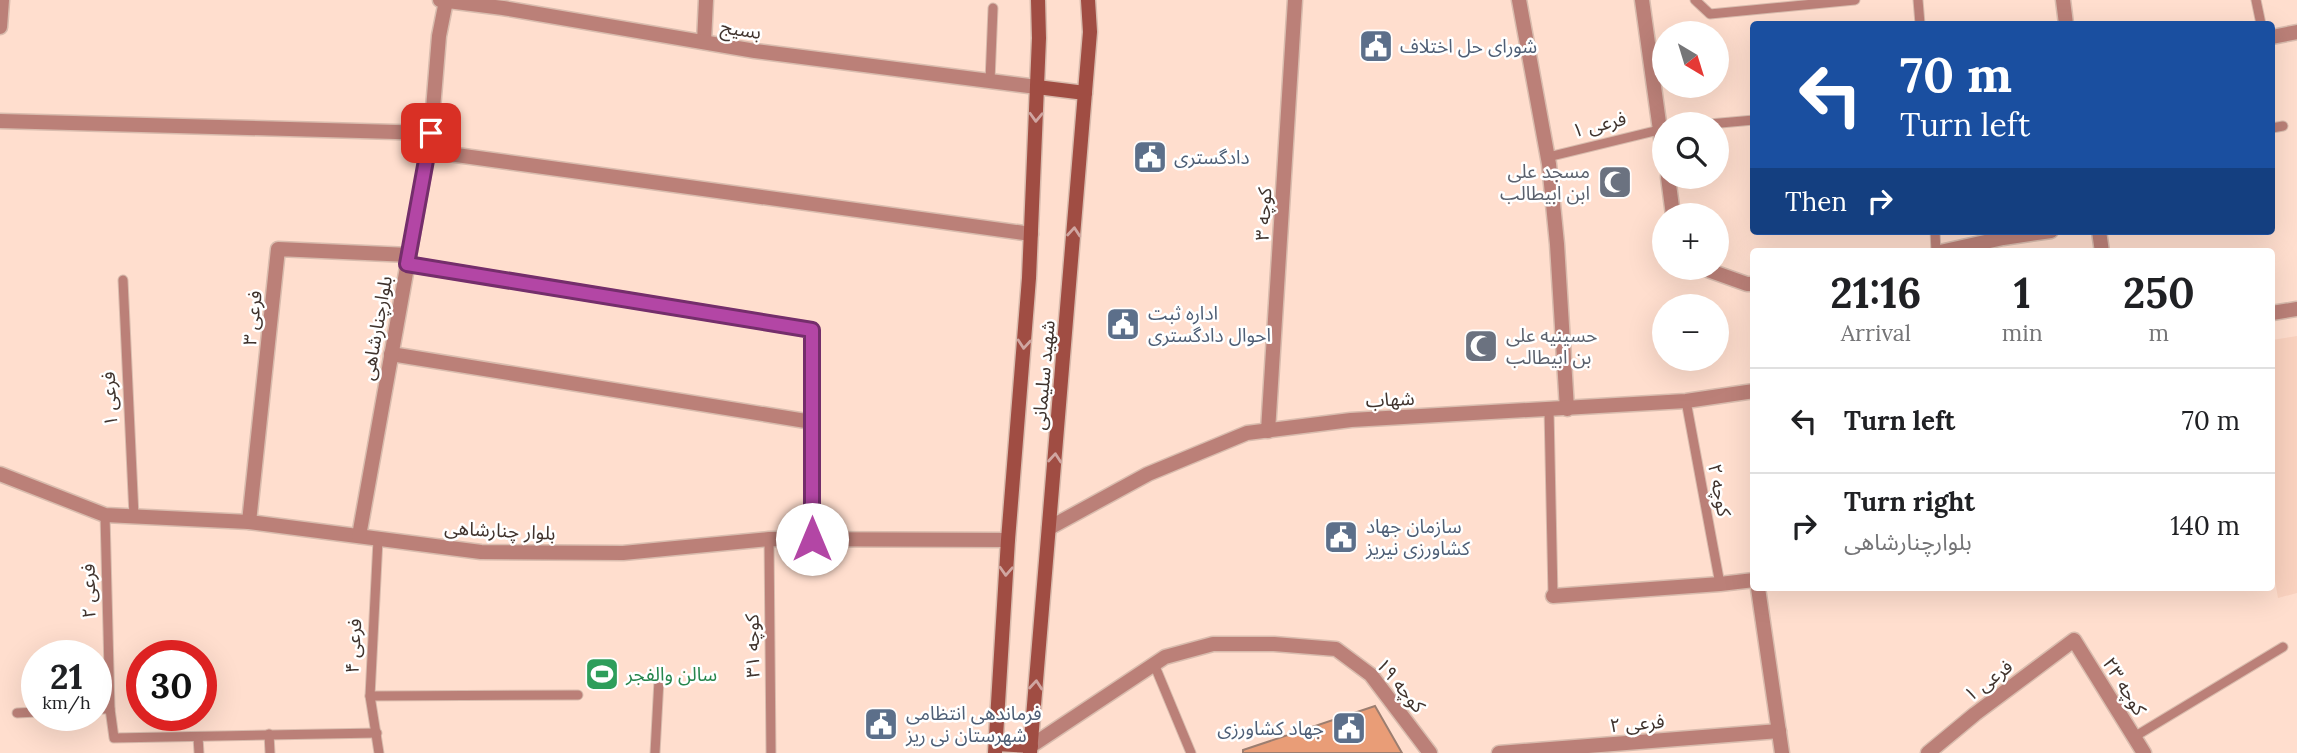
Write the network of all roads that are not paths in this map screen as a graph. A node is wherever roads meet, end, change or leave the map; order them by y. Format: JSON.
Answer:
{"nodes":[{"id":1,"x":2,"y":0,"type":"edge"},
{"id":2,"x":706,"y":0,"type":"edge"},
{"id":3,"x":1038,"y":0,"type":"edge"},
{"id":4,"x":1088,"y":0,"type":"edge"},
{"id":5,"x":1295,"y":0,"type":"edge"},
{"id":6,"x":1520,"y":0,"type":"edge"},
{"id":7,"x":1642,"y":0,"type":"edge"},
{"id":8,"x":1695,"y":0,"type":"edge"},
{"id":9,"x":1855,"y":0,"type":"edge"},
{"id":10,"x":1917,"y":0,"type":"edge"},
{"id":11,"x":2063,"y":0,"type":"edge"},
{"id":12,"x":2256,"y":0,"type":"edge"},
{"id":13,"x":443,"y":1,"type":"edge"},
{"id":14,"x":993,"y":8,"type":"dead end"},
{"id":15,"x":1920,"y":21,"type":"edge"},
{"id":16,"x":2066,"y":21,"type":"edge"},
{"id":17,"x":2260,"y":21,"type":"edge"},
{"id":18,"x":0,"y":27,"type":"edge"},
{"id":19,"x":2297,"y":32,"type":"edge"},
{"id":20,"x":2275,"y":36,"type":"edge"},
{"id":21,"x":704,"y":42,"type":"junction"},
{"id":22,"x":990,"y":81,"type":"junction"},
{"id":23,"x":1037,"y":87,"type":"junction"},
{"id":24,"x":1085,"y":93,"type":"junction"},
{"id":25,"x":1658,"y":112,"type":"edge"},
{"id":26,"x":1750,"y":120,"type":"edge"},
{"id":27,"x":0,"y":121,"type":"edge"},
{"id":28,"x":1729,"y":122,"type":"edge"},
{"id":29,"x":2283,"y":126,"type":"dead end"},
{"id":30,"x":2275,"y":127,"type":"edge"},
{"id":31,"x":1652,"y":131,"type":"edge"},
{"id":32,"x":431,"y":133,"type":"junction"},
{"id":33,"x":427,"y":151,"type":"junction"},
{"id":34,"x":1548,"y":157,"type":"junction"},
{"id":35,"x":1031,"y":234,"type":"junction"},
{"id":36,"x":2002,"y":235,"type":"edge"},
{"id":37,"x":1953,"y":248,"type":"edge"},
{"id":38,"x":408,"y":259,"type":"junction"},
{"id":39,"x":1729,"y":278,"type":"edge"},
{"id":40,"x":123,"y":280,"type":"dead end"},
{"id":41,"x":1750,"y":285,"type":"edge"},
{"id":42,"x":2297,"y":309,"type":"edge"},
{"id":43,"x":2275,"y":313,"type":"edge"},
{"id":44,"x":391,"y":354,"type":"junction"},
{"id":45,"x":1750,"y":392,"type":"edge"},
{"id":46,"x":1686,"y":401,"type":"junction"},
{"id":47,"x":1567,"y":409,"type":"junction"},
{"id":48,"x":1549,"y":410,"type":"junction"},
{"id":49,"x":812,"y":422,"type":"junction"},
{"id":50,"x":1268,"y":431,"type":"junction"},
{"id":51,"x":0,"y":474,"type":"edge"},
{"id":52,"x":106,"y":515,"type":"junction"},
{"id":53,"x":134,"y":516,"type":"junction"},
{"id":54,"x":249,"y":522,"type":"junction"},
{"id":55,"x":1049,"y":528,"type":"junction"},
{"id":56,"x":359,"y":536,"type":"junction"},
{"id":57,"x":769,"y":539,"type":"junction"},
{"id":58,"x":812,"y":539,"type":"junction"},
{"id":59,"x":378,"y":540,"type":"junction"},
{"id":60,"x":1008,"y":540,"type":"junction"},
{"id":61,"x":1750,"y":580,"type":"edge"},
{"id":62,"x":1720,"y":584,"type":"junction"},
{"id":63,"x":1758,"y":591,"type":"edge"},
{"id":64,"x":1553,"y":596,"type":"joint"},
{"id":65,"x":109,"y":640,"type":"edge"},
{"id":66,"x":2074,"y":640,"type":"joint"},
{"id":67,"x":2283,"y":648,"type":"dead end"},
{"id":68,"x":1154,"y":664,"type":"junction"},
{"id":69,"x":659,"y":680,"type":"dead end"},
{"id":70,"x":578,"y":695,"type":"dead end"},
{"id":71,"x":370,"y":696,"type":"junction"},
{"id":72,"x":17,"y":713,"type":"dead end"},
{"id":73,"x":21,"y":713,"type":"edge"},
{"id":74,"x":112,"y":724,"type":"edge"},
{"id":75,"x":1779,"y":731,"type":"junction"},
{"id":76,"x":377,"y":733,"type":"junction"},
{"id":77,"x":269,"y":734,"type":"junction"},
{"id":78,"x":198,"y":737,"type":"junction"},
{"id":79,"x":2134,"y":737,"type":"junction"},
{"id":80,"x":995,"y":748,"type":"edge"},
{"id":81,"x":1031,"y":749,"type":"edge"},
{"id":82,"x":199,"y":753,"type":"edge"},
{"id":83,"x":270,"y":753,"type":"edge"},
{"id":84,"x":379,"y":753,"type":"edge"},
{"id":85,"x":655,"y":753,"type":"edge"},
{"id":86,"x":771,"y":753,"type":"edge"},
{"id":87,"x":1191,"y":753,"type":"edge"},
{"id":88,"x":1430,"y":753,"type":"edge"},
{"id":89,"x":1499,"y":753,"type":"edge"},
{"id":90,"x":1782,"y":753,"type":"edge"},
{"id":91,"x":1928,"y":753,"type":"edge"},
{"id":92,"x":2144,"y":753,"type":"edge"}],
"edges":[{"from":1,"to":18,"type":"street"},
{"from":2,"to":21,"type":"street"},
{"from":3,"to":23,"type":"main road","name":"شهید سلیمانی"},
{"from":4,"to":24,"type":"main road","name":"شهید سلیمانی"},
{"from":5,"to":50,"type":"street","name":"کوچه ۳"},
{"from":6,"to":34,"type":"street"},
{"from":7,"to":25,"type":"street"},
{"from":8,"to":9,"type":"lane"},
{"from":10,"to":15,"type":"lane"},
{"from":11,"to":16,"type":"street"},
{"from":12,"to":17,"type":"lane"},
{"from":13,"to":21,"type":"street","name":"بسیج"},
{"from":13,"to":32,"type":"street","name":"بلوارچنارشاهی"},
{"from":14,"to":22,"type":"lane"},
{"from":19,"to":20,"type":"street"},
{"from":21,"to":22,"type":"street","name":"بسیج"},
{"from":22,"to":23,"type":"street","name":"بسیج"},
{"from":23,"to":24,"type":"main road"},
{"from":23,"to":35,"type":"main road","name":"شهید سلیمانی","one_way":true},
{"from":55,"to":24,"type":"main road","name":"شهید سلیمانی","one_way":true},
{"from":26,"to":28,"type":"lane"},
{"from":27,"to":32,"type":"street"},
{"from":29,"to":30,"type":"lane"},
{"from":31,"to":34,"type":"lane","name":"فرعی ۱"},
{"from":32,"to":33,"type":"street","name":"بلوارچنارشاهی"},
{"from":33,"to":35,"type":"street"},
{"from":33,"to":38,"type":"street","name":"بلوارچنارشاهی"},
{"from":34,"to":47,"type":"street"},
{"from":35,"to":60,"type":"main road","name":"شهید سلیمانی","one_way":true},
{"from":36,"to":37,"type":"street"},
{"from":38,"to":44,"type":"street","name":"بلوارچنارشاهی"},
{"from":38,"to":49,"type":"street"},
{"from":38,"to":54,"type":"street","name":"فرعی ۳"},
{"from":39,"to":41,"type":"street"},
{"from":40,"to":53,"type":"lane","name":"فرعی ۱"},
{"from":42,"to":43,"type":"street"},
{"from":44,"to":49,"type":"street"},
{"from":44,"to":56,"type":"street","name":"بلوارچنارشاهی"},
{"from":45,"to":46,"type":"street","name":"شهاب"},
{"from":46,"to":47,"type":"street","name":"شهاب"},
{"from":46,"to":62,"type":"lane","name":"کوچه ۲"},
{"from":47,"to":48,"type":"street","name":"شهاب"},
{"from":48,"to":50,"type":"street","name":"شهاب"},
{"from":48,"to":64,"type":"lane"},
{"from":49,"to":58,"type":"street"},
{"from":50,"to":55,"type":"street","name":"شهاب"},
{"from":51,"to":52,"type":"street","name":"بلوار چنارشاهی"},
{"from":52,"to":53,"type":"street","name":"بلوار چنارشاهی"},
{"from":52,"to":65,"type":"lane","name":"فرعی ۲"},
{"from":53,"to":54,"type":"street","name":"بلوار چنارشاهی"},
{"from":54,"to":56,"type":"street","name":"بلوار چنارشاهی"},
{"from":81,"to":55,"type":"main road","name":"شهید سلیمانی","one_way":true},
{"from":56,"to":59,"type":"street","name":"بلوار چنارشاهی"},
{"from":57,"to":58,"type":"street","name":"بلوار چنارشاهی"},
{"from":57,"to":59,"type":"street","name":"بلوار چنارشاهی"},
{"from":57,"to":86,"type":"lane","name":"کوچه ۳۱"},
{"from":58,"to":60,"type":"street","name":"بلوار چنارشاهی"},
{"from":59,"to":71,"type":"lane","name":"فرعی ۴"},
{"from":60,"to":80,"type":"main road","name":"شهید سلیمانی","one_way":true},
{"from":61,"to":62,"type":"street"},
{"from":62,"to":64,"type":"street"},
{"from":63,"to":75,"type":"street"},
{"from":66,"to":79,"type":"street","name":"کوچه ۲۳"},
{"from":66,"to":91,"type":"street","name":"فرعی ۱"},
{"from":67,"to":79,"type":"lane"},
{"from":68,"to":81,"type":"street"},
{"from":68,"to":87,"type":"lane"},
{"from":68,"to":88,"type":"street","name":"کوچه ۱۹"},
{"from":69,"to":85,"type":"lane"},
{"from":70,"to":71,"type":"lane"},
{"from":71,"to":76,"type":"lane","name":"فرعی ۴"},
{"from":72,"to":73,"type":"lane"},
{"from":74,"to":78,"type":"lane","name":"فرعی ۲"},
{"from":75,"to":89,"type":"street","name":"فرعی ۲"},
{"from":75,"to":90,"type":"street"},
{"from":76,"to":77,"type":"lane"},
{"from":76,"to":84,"type":"lane","name":"فرعی ۴"},
{"from":77,"to":78,"type":"lane"},
{"from":77,"to":83,"type":"lane"},
{"from":78,"to":82,"type":"lane"},
{"from":79,"to":92,"type":"street","name":"کوچه ۲۳"},
{"from":80,"to":81,"type":"main road"}]}
